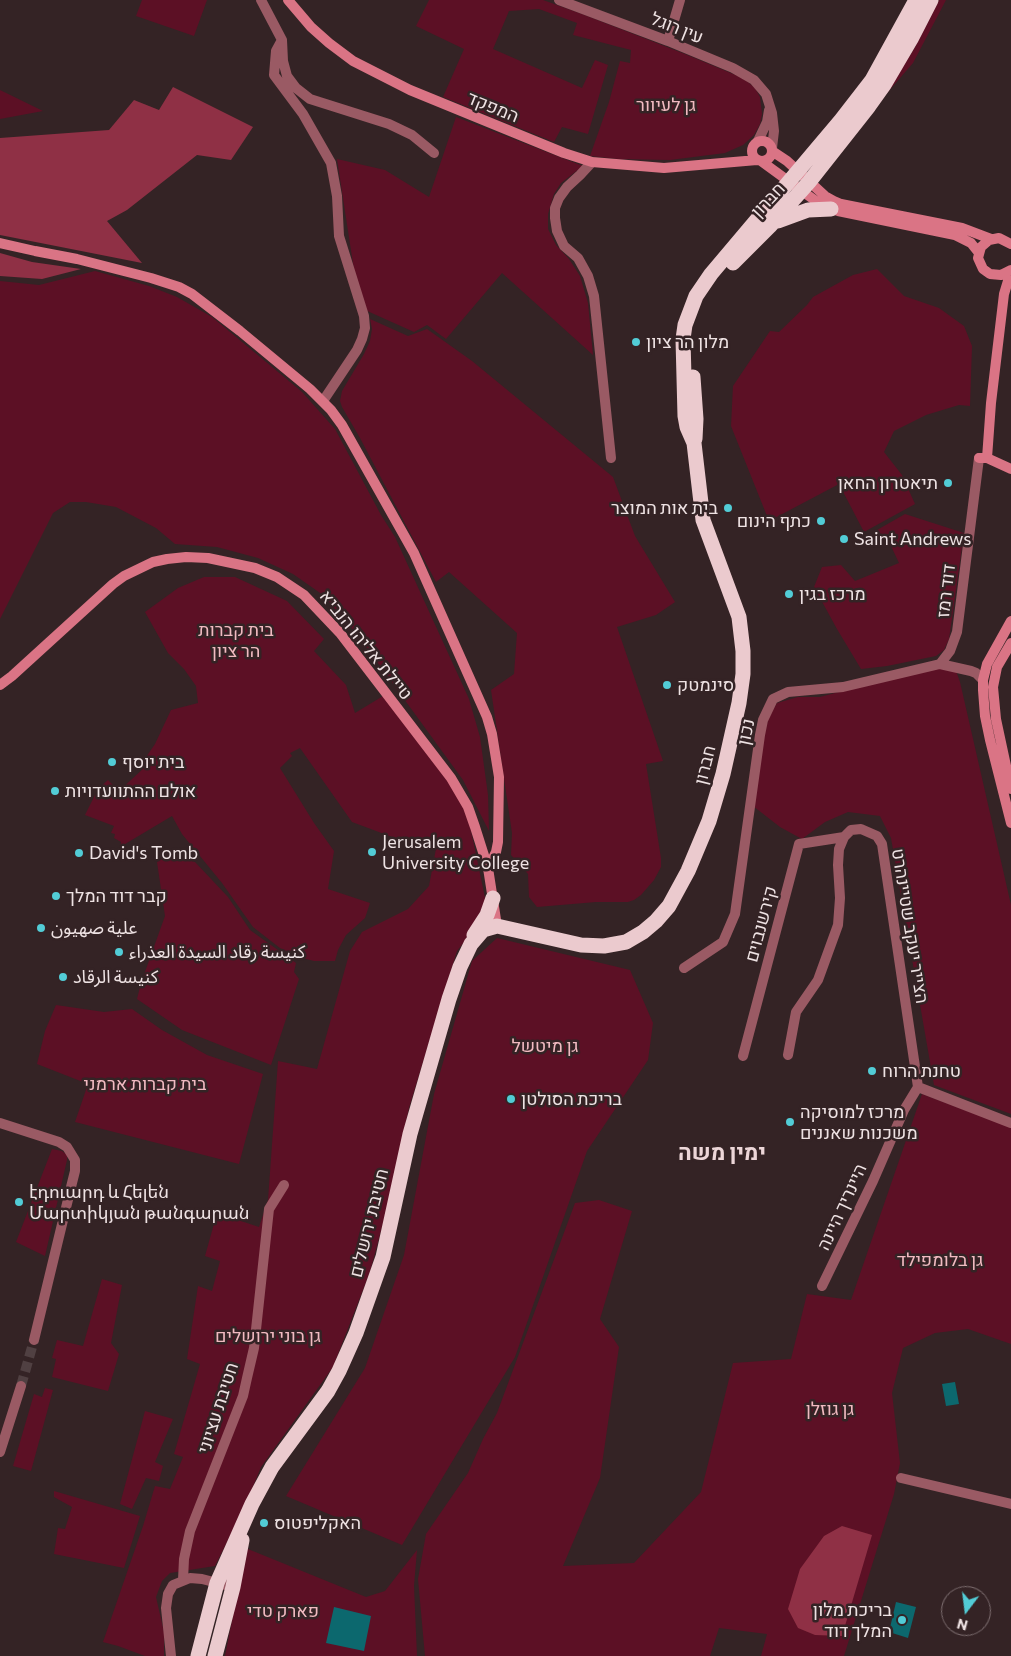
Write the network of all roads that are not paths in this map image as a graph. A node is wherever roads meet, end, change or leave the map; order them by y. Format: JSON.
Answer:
{"nodes":[{"id":1,"x":261,"y":0,"type":"edge"},
{"id":2,"x":288,"y":0,"type":"edge"},
{"id":3,"x":559,"y":0,"type":"edge"},
{"id":4,"x":680,"y":0,"type":"edge"},
{"id":5,"x":916,"y":0,"type":"edge"},
{"id":6,"x":931,"y":0,"type":"edge"},
{"id":7,"x":282,"y":40,"type":"junction"},
{"id":8,"x":668,"y":41,"type":"junction"},
{"id":9,"x":770,"y":104,"type":"junction"},
{"id":10,"x":755,"y":145,"type":"junction"},
{"id":11,"x":772,"y":150,"type":"junction"},
{"id":12,"x":434,"y":153,"type":"dead end"},
{"id":13,"x":759,"y":161,"type":"junction"},
{"id":14,"x":592,"y":162,"type":"junction"},
{"id":15,"x":716,"y":163,"type":"junction"},
{"id":16,"x":793,"y":177,"type":"junction"},
{"id":17,"x":805,"y":187,"type":"junction"},
{"id":18,"x":831,"y":209,"type":"junction"},
{"id":19,"x":770,"y":226,"type":"junction"},
{"id":20,"x":991,"y":239,"type":"junction"},
{"id":21,"x":0,"y":243,"type":"edge"},
{"id":22,"x":1011,"y":244,"type":"edge"},
{"id":23,"x":978,"y":253,"type":"junction"},
{"id":24,"x":1011,"y":270,"type":"edge"},
{"id":25,"x":323,"y":401,"type":"junction"},
{"id":26,"x":694,"y":442,"type":"junction"},
{"id":27,"x":611,"y":458,"type":"dead end"},
{"id":28,"x":983,"y":458,"type":"junction"},
{"id":29,"x":1011,"y":469,"type":"edge"},
{"id":30,"x":1011,"y":620,"type":"edge"},
{"id":31,"x":1011,"y":643,"type":"edge"},
{"id":32,"x":940,"y":664,"type":"junction"},
{"id":33,"x":988,"y":681,"type":"junction"},
{"id":34,"x":0,"y":685,"type":"edge"},
{"id":35,"x":1011,"y":789,"type":"edge"},
{"id":36,"x":1011,"y":823,"type":"edge"},
{"id":37,"x":844,"y":837,"type":"junction"},
{"id":38,"x":488,"y":868,"type":"junction"},
{"id":39,"x":492,"y":898,"type":"junction"},
{"id":40,"x":496,"y":926,"type":"junction"},
{"id":41,"x":472,"y":944,"type":"junction"},
{"id":42,"x":684,"y":968,"type":"dead end"},
{"id":43,"x":788,"y":1055,"type":"dead end"},
{"id":44,"x":743,"y":1056,"type":"dead end"},
{"id":45,"x":918,"y":1087,"type":"junction"},
{"id":46,"x":0,"y":1123,"type":"edge"},
{"id":47,"x":1011,"y":1123,"type":"edge"},
{"id":48,"x":284,"y":1185,"type":"dead end"},
{"id":49,"x":822,"y":1286,"type":"dead end"},
{"id":50,"x":34,"y":1340,"type":"tunnel mouth"},
{"id":51,"x":21,"y":1386,"type":"tunnel mouth"},
{"id":52,"x":0,"y":1452,"type":"edge"},
{"id":53,"x":901,"y":1478,"type":"dead end"},
{"id":54,"x":1011,"y":1504,"type":"edge"},
{"id":55,"x":245,"y":1521,"type":"junction"},
{"id":56,"x":183,"y":1580,"type":"junction"},
{"id":57,"x":217,"y":1583,"type":"junction"},
{"id":58,"x":233,"y":1587,"type":"junction"},
{"id":59,"x":171,"y":1656,"type":"edge"},
{"id":60,"x":198,"y":1656,"type":"edge"},
{"id":61,"x":215,"y":1656,"type":"edge"}],
"edges":[{"from":1,"to":7,"type":"street"},
{"from":2,"to":14,"type":"street","name":"המפקד"},
{"from":3,"to":8,"type":"street","name":"עין רוגל"},
{"from":4,"to":8,"type":"street"},
{"from":5,"to":16,"type":"highway","name":"חברון"},
{"from":6,"to":17,"type":"highway","name":"חברון"},
{"from":7,"to":12,"type":"street"},
{"from":7,"to":25,"type":"street"},
{"from":8,"to":9,"type":"street","name":"עין רוגל"},
{"from":9,"to":10,"type":"street"},
{"from":9,"to":11,"type":"street","name":"עין רוגל"},
{"from":10,"to":11,"type":"street"},
{"from":10,"to":13,"type":"street"},
{"from":10,"to":15,"type":"street","name":"המפקד"},
{"from":11,"to":13,"type":"street"},
{"from":11,"to":16,"type":"street"},
{"from":13,"to":15,"type":"street","name":"המפקד"},
{"from":13,"to":16,"type":"street"},
{"from":14,"to":15,"type":"street","name":"המפקד"},
{"from":14,"to":27,"type":"street"},
{"from":16,"to":17,"type":"street"},
{"from":16,"to":17,"type":"street"},
{"from":16,"to":26,"type":"highway","name":"חברון"},
{"from":17,"to":18,"type":"street"},
{"from":17,"to":19,"type":"highway","name":"חברון"},
{"from":17,"to":20,"type":"street"},
{"from":18,"to":19,"type":"highway"},
{"from":18,"to":23,"type":"street"},
{"from":19,"to":26,"type":"highway","name":"חברון"},
{"from":20,"to":22,"type":"street"},
{"from":20,"to":23,"type":"street"},
{"from":21,"to":25,"type":"street"},
{"from":23,"to":24,"type":"street"},
{"from":24,"to":28,"type":"street","name":"דוד רמז"},
{"from":25,"to":38,"type":"street"},
{"from":26,"to":40,"type":"highway","name":"חברון"},
{"from":28,"to":29,"type":"street"},
{"from":28,"to":32,"type":"street","name":"דוד רמז"},
{"from":30,"to":33,"type":"street"},
{"from":31,"to":33,"type":"street"},
{"from":32,"to":33,"type":"street","name":"נכון"},
{"from":32,"to":42,"type":"street","name":"נכון"},
{"from":33,"to":35,"type":"street"},
{"from":33,"to":36,"type":"street"},
{"from":34,"to":38,"type":"street","name":"טיילת אליהו הנביא"},
{"from":37,"to":43,"type":"street"},
{"from":37,"to":44,"type":"street","name":"קירשנבוים"},
{"from":37,"to":45,"type":"street","name":"הצייר יעקב שטיינהרט"},
{"from":38,"to":39,"type":"street","name":"טיילת אליהו הנביא"},
{"from":39,"to":40,"type":"street","name":"טיילת אליהו הנביא"},
{"from":39,"to":41,"type":"highway"},
{"from":40,"to":41,"type":"highway","name":"חטיבת ירושלים"},
{"from":41,"to":55,"type":"highway","name":"חטיבת ירושלים"},
{"from":45,"to":47,"type":"street"},
{"from":45,"to":49,"type":"street","name":"היינריך היינה"},
{"from":46,"to":50,"type":"street"},
{"from":48,"to":56,"type":"street","name":"חטיבת עציוני"},
{"from":51,"to":52,"type":"street"},
{"from":53,"to":54,"type":"street"},
{"from":55,"to":57,"type":"highway","name":"חטיבת ירושלים"},
{"from":55,"to":58,"type":"highway","name":"חטיבת ירושלים"},
{"from":56,"to":57,"type":"street"},
{"from":56,"to":59,"type":"street"},
{"from":57,"to":58,"type":"street"},
{"from":57,"to":60,"type":"highway","name":"חטיבת ירושלים"},
{"from":58,"to":61,"type":"highway","name":"חטיבת ירושלים"}]}
